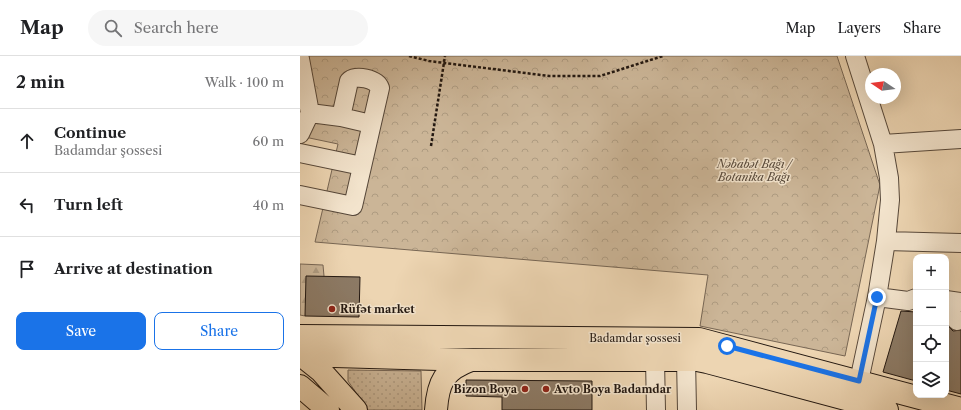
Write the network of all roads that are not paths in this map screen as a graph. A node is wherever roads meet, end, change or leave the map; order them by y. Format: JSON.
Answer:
{"nodes":[{"id":1,"x":855,"y":56,"type":"edge"},
{"id":2,"x":300,"y":59,"type":"edge"},
{"id":3,"x":310,"y":113,"type":"junction"},
{"id":4,"x":341,"y":117,"type":"junction"},
{"id":5,"x":371,"y":124,"type":"junction"},
{"id":6,"x":300,"y":134,"type":"edge"},
{"id":7,"x":961,"y":139,"type":"edge"},
{"id":8,"x":883,"y":144,"type":"junction"},
{"id":9,"x":300,"y":153,"type":"edge"},
{"id":10,"x":362,"y":166,"type":"junction"},
{"id":11,"x":300,"y":195,"type":"edge"},
{"id":12,"x":886,"y":241,"type":"junction"},
{"id":13,"x":961,"y":244,"type":"edge"},
{"id":14,"x":877,"y":297,"type":"junction"},
{"id":15,"x":949,"y":300,"type":"edge"},
{"id":16,"x":913,"y":301,"type":"edge"},
{"id":17,"x":961,"y":302,"type":"edge"},
{"id":18,"x":686,"y":338,"type":"junction"},
{"id":19,"x":300,"y":350,"type":"edge"},
{"id":20,"x":473,"y":360,"type":"junction"},
{"id":21,"x":655,"y":360,"type":"junction"},
{"id":22,"x":686,"y":360,"type":"junction"},
{"id":23,"x":300,"y":386,"type":"edge"},
{"id":24,"x":855,"y":397,"type":"edge"},
{"id":25,"x":961,"y":409,"type":"edge"},
{"id":26,"x":328,"y":410,"type":"edge"},
{"id":27,"x":356,"y":410,"type":"edge"},
{"id":28,"x":436,"y":410,"type":"edge"},
{"id":29,"x":656,"y":410,"type":"edge"},
{"id":30,"x":687,"y":410,"type":"edge"},
{"id":31,"x":887,"y":410,"type":"edge"}],
"edges":[{"from":1,"to":8,"type":"street"},
{"from":2,"to":3,"type":"street"},
{"from":3,"to":4,"type":"street"},
{"from":3,"to":6,"type":"street"},
{"from":4,"to":5,"type":"street"},
{"from":4,"to":5,"type":"street"},
{"from":5,"to":10,"type":"street"},
{"from":7,"to":8,"type":"street"},
{"from":8,"to":12,"type":"street"},
{"from":9,"to":10,"type":"street"},
{"from":10,"to":11,"type":"street"},
{"from":12,"to":13,"type":"street"},
{"from":12,"to":14,"type":"street"},
{"from":14,"to":16,"type":"street"},
{"from":14,"to":24,"type":"street"},
{"from":15,"to":17,"type":"street"},
{"from":18,"to":19,"type":"main road","name":"Badamdar şossesi"},
{"from":18,"to":22,"type":"main road"},
{"from":18,"to":24,"type":"main road","name":"Badamdar şossesi"},
{"from":19,"to":20,"type":"main road","name":"Badamdar şossesi"},
{"from":19,"to":27,"type":"main road"},
{"from":20,"to":21,"type":"main road","name":"Badamdar şossesi"},
{"from":20,"to":28,"type":"main road"},
{"from":21,"to":22,"type":"main road","name":"Badamdar şossesi"},
{"from":21,"to":29,"type":"street"},
{"from":22,"to":24,"type":"main road","name":"Badamdar şossesi"},
{"from":22,"to":30,"type":"street"},
{"from":23,"to":26,"type":"main road"},
{"from":24,"to":25,"type":"main road","name":"Badamdar şossesi"},
{"from":24,"to":31,"type":"main road","name":"Badamdar şossesi"}]}
